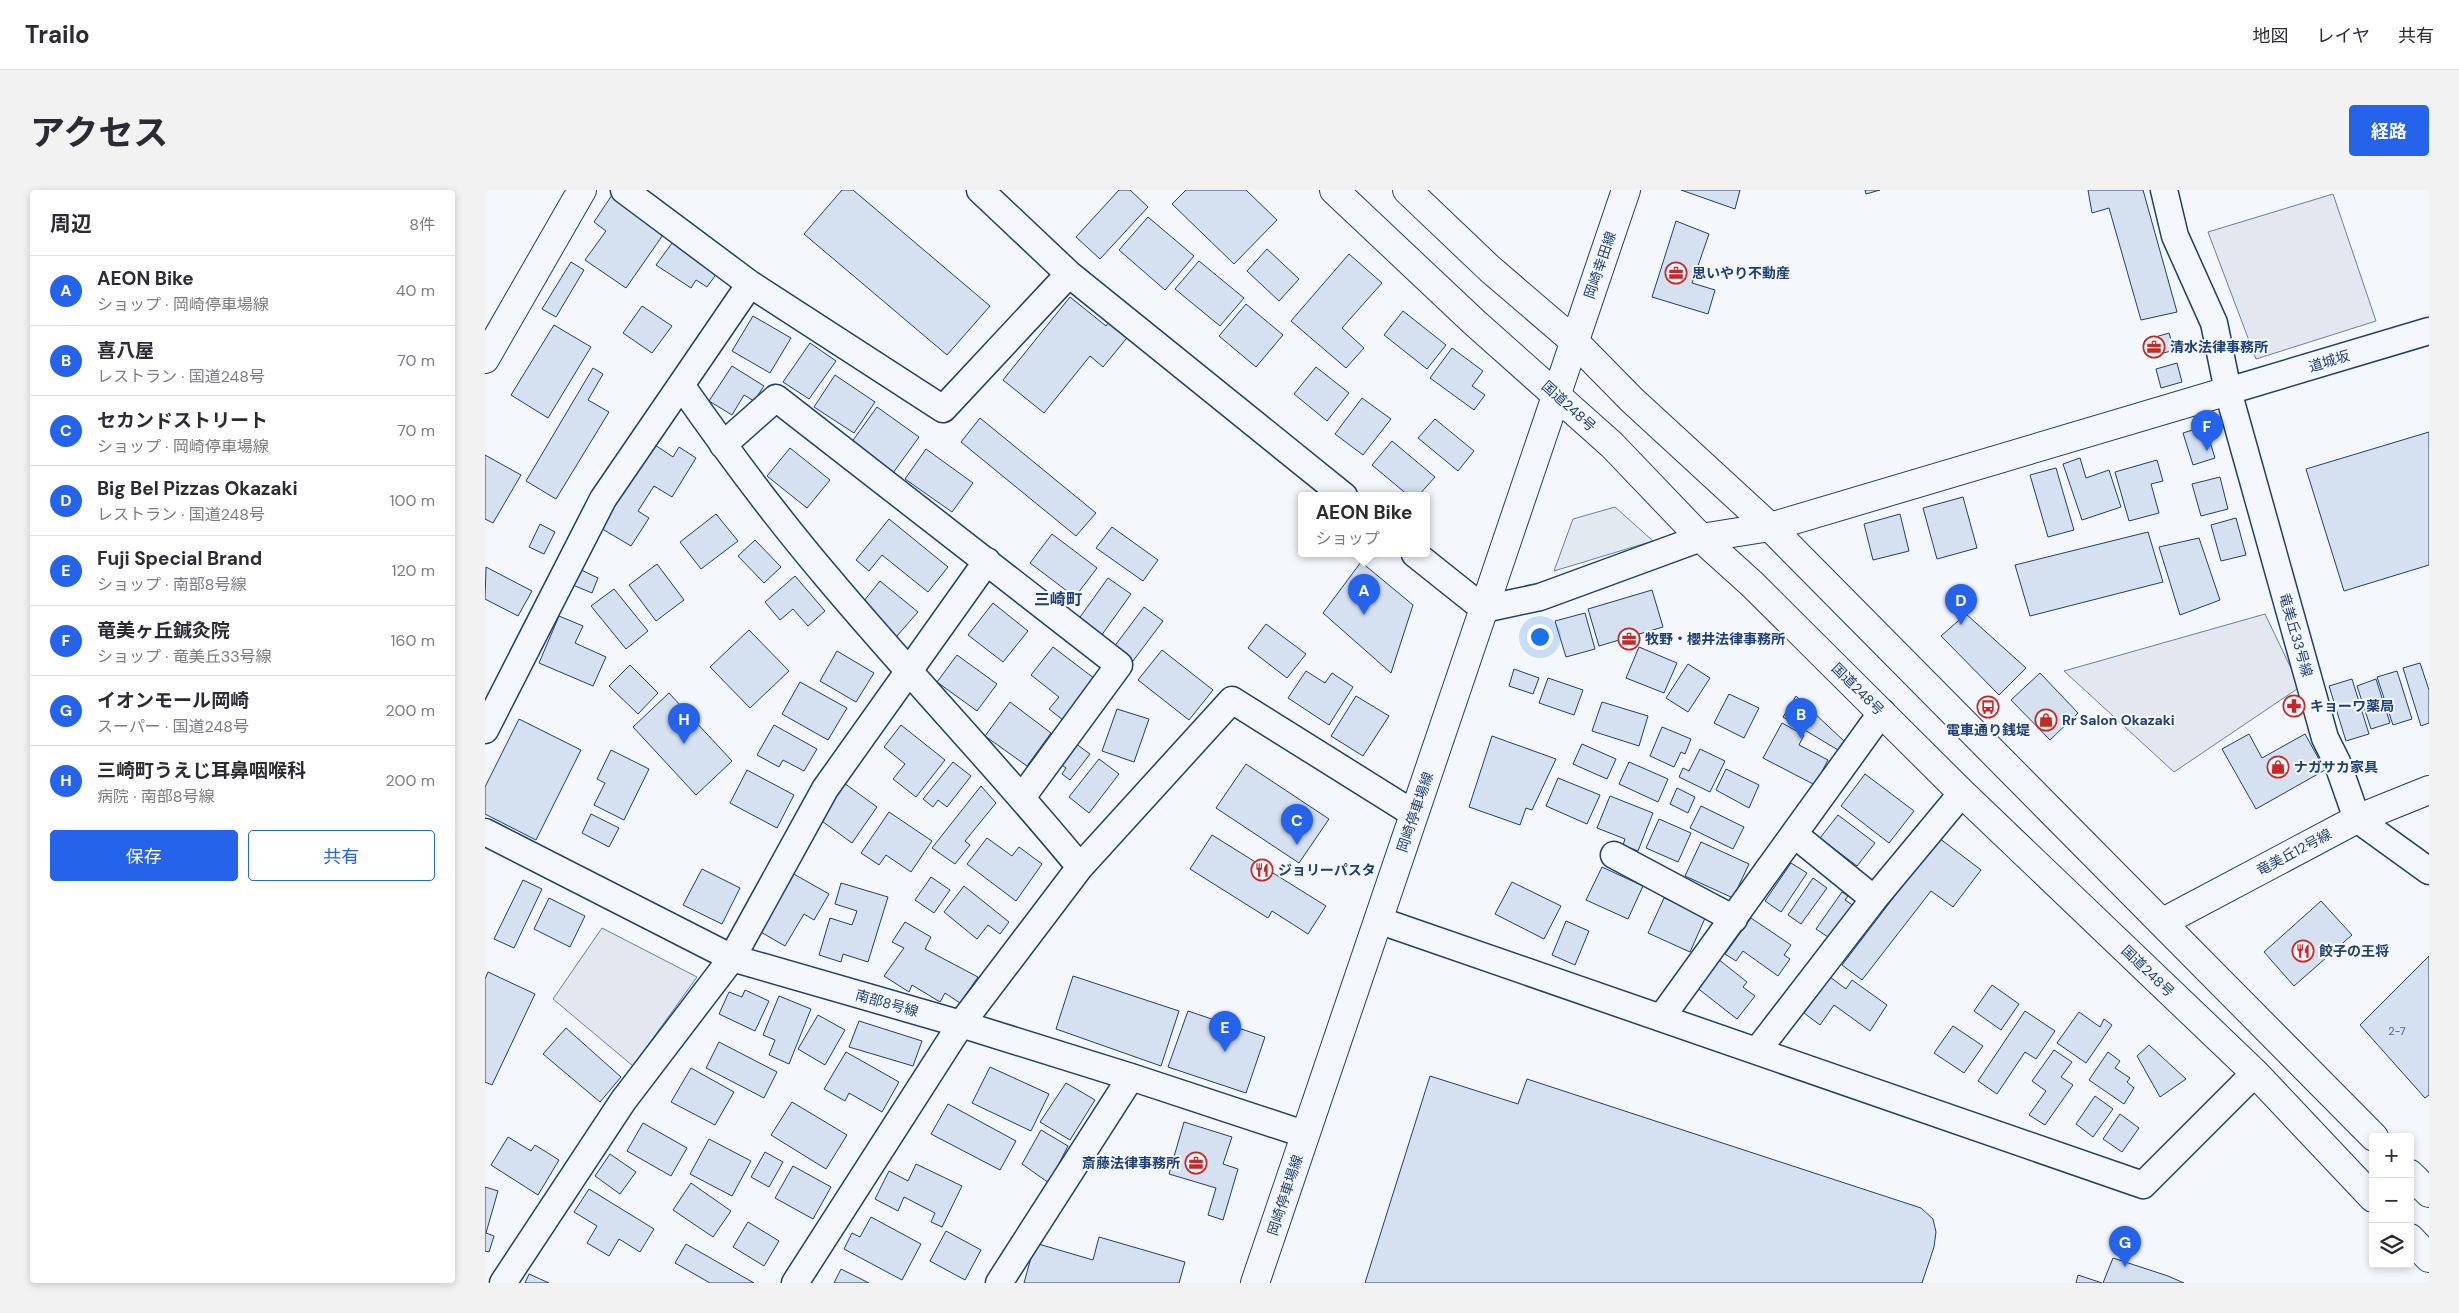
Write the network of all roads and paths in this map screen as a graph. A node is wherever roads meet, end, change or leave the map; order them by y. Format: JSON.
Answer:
{"nodes":[{"id":1,"x":582,"y":190,"type":"edge"},
{"id":2,"x":624,"y":190,"type":"edge"},
{"id":3,"x":980,"y":190,"type":"edge"},
{"id":4,"x":1333,"y":190,"type":"edge"},
{"id":5,"x":1407,"y":190,"type":"edge"},
{"id":6,"x":1626,"y":190,"type":"edge"},
{"id":7,"x":2164,"y":190,"type":"edge"},
{"id":8,"x":1069,"y":274,"type":"junction"},
{"id":9,"x":750,"y":284,"type":"junction"},
{"id":10,"x":2429,"y":331,"type":"edge"},
{"id":11,"x":1574,"y":341,"type":"junction"},
{"id":12,"x":485,"y":358,"type":"edge"},
{"id":13,"x":681,"y":385,"type":"junction"},
{"id":14,"x":2228,"y":391,"type":"junction"},
{"id":15,"x":1557,"y":395,"type":"junction"},
{"id":16,"x":723,"y":445,"type":"junction"},
{"id":17,"x":1339,"y":492,"type":"edge"},
{"id":18,"x":1770,"y":527,"type":"junction"},
{"id":19,"x":1701,"y":538,"type":"junction"},
{"id":20,"x":1419,"y":557,"type":"edge"},
{"id":21,"x":987,"y":561,"type":"junction"},
{"id":22,"x":1483,"y":609,"type":"junction"},
{"id":23,"x":908,"y":671,"type":"junction"},
{"id":24,"x":1881,"y":712,"type":"junction"},
{"id":25,"x":485,"y":730,"type":"edge"},
{"id":26,"x":2429,"y":790,"type":"edge"},
{"id":27,"x":1962,"y":793,"type":"junction"},
{"id":28,"x":1023,"y":796,"type":"junction"},
{"id":29,"x":1414,"y":814,"type":"junction"},
{"id":30,"x":2357,"y":819,"type":"junction"},
{"id":31,"x":485,"y":832,"type":"edge"},
{"id":32,"x":1795,"y":835,"type":"junction"},
{"id":33,"x":1614,"y":855,"type":"dead end"},
{"id":34,"x":1080,"y":867,"type":"junction"},
{"id":35,"x":2429,"y":870,"type":"edge"},
{"id":36,"x":1874,"y":899,"type":"junction"},
{"id":37,"x":1734,"y":919,"type":"junction"},
{"id":38,"x":1379,"y":920,"type":"junction"},
{"id":39,"x":2163,"y":922,"type":"junction"},
{"id":40,"x":733,"y":958,"type":"junction"},
{"id":41,"x":1661,"y":1018,"type":"junction"},
{"id":42,"x":961,"y":1024,"type":"junction"},
{"id":43,"x":1757,"y":1051,"type":"junction"},
{"id":44,"x":2255,"y":1073,"type":"junction"},
{"id":45,"x":1131,"y":1077,"type":"junction"},
{"id":46,"x":2370,"y":1133,"type":"edge"},
{"id":47,"x":1305,"y":1134,"type":"junction"},
{"id":48,"x":2414,"y":1178,"type":"edge"},
{"id":49,"x":2429,"y":1193,"type":"edge"},
{"id":50,"x":2369,"y":1194,"type":"edge"},
{"id":51,"x":2414,"y":1242,"type":"edge"},
{"id":52,"x":2429,"y":1258,"type":"edge"},
{"id":53,"x":503,"y":1283,"type":"edge"},
{"id":54,"x":795,"y":1283,"type":"edge"},
{"id":55,"x":999,"y":1283,"type":"edge"},
{"id":56,"x":1255,"y":1283,"type":"edge"}],
"edges":[{"from":1,"to":12,"type":"main road"},
{"from":2,"to":9,"type":"street"},
{"from":3,"to":8,"type":"street"},
{"from":4,"to":15,"type":"main road","name":"国道248号"},
{"from":5,"to":11,"type":"main road"},
{"from":6,"to":11,"type":"main road","name":"岡崎幸田線"},
{"from":7,"to":14,"type":"street","name":"竜美丘33号線"},
{"from":8,"to":9,"type":"street"},
{"from":8,"to":17,"type":"street"},
{"from":9,"to":13,"type":"street"},
{"from":10,"to":14,"type":"street","name":"道城坂"},
{"from":11,"to":15,"type":"main road","name":"岡崎停車場線"},
{"from":11,"to":18,"type":"main road"},
{"from":13,"to":16,"type":"street"},
{"from":13,"to":25,"type":"street"},
{"from":14,"to":18,"type":"main road"},
{"from":14,"to":30,"type":"street","name":"竜美丘33号線"},
{"from":15,"to":19,"type":"main road","name":"国道248号"},
{"from":15,"to":22,"type":"main road","name":"岡崎停車場線"},
{"from":16,"to":21,"type":"street"},
{"from":16,"to":23,"type":"street"},
{"from":18,"to":19,"type":"main road"},
{"from":18,"to":39,"type":"main road"},
{"from":19,"to":22,"type":"street"},
{"from":19,"to":24,"type":"main road","name":"国道248号"},
{"from":20,"to":22,"type":"street"},
{"from":21,"to":23,"type":"street"},
{"from":21,"to":28,"type":"street"},
{"from":22,"to":29,"type":"main road","name":"岡崎停車場線"},
{"from":23,"to":28,"type":"street"},
{"from":23,"to":40,"type":"street"},
{"from":24,"to":27,"type":"main road","name":"国道248号"},
{"from":24,"to":32,"type":"street"},
{"from":26,"to":30,"type":"main road","name":"竜美丘12号線"},
{"from":27,"to":36,"type":"street"},
{"from":27,"to":44,"type":"main road","name":"国道248号"},
{"from":28,"to":34,"type":"street"},
{"from":29,"to":34,"type":"street"},
{"from":29,"to":38,"type":"main road","name":"岡崎停車場線"},
{"from":30,"to":35,"type":"street"},
{"from":30,"to":39,"type":"main road","name":"竜美丘12号線"},
{"from":31,"to":40,"type":"street","name":"南部8号線"},
{"from":32,"to":36,"type":"street"},
{"from":32,"to":37,"type":"street"},
{"from":33,"to":37,"type":"street"},
{"from":34,"to":42,"type":"street"},
{"from":36,"to":43,"type":"street"},
{"from":37,"to":41,"type":"street"},
{"from":38,"to":41,"type":"street"},
{"from":38,"to":47,"type":"main road","name":"岡崎停車場線"},
{"from":39,"to":46,"type":"main road"},
{"from":40,"to":42,"type":"street","name":"南部8号線"},
{"from":40,"to":53,"type":"street"},
{"from":41,"to":43,"type":"street"},
{"from":42,"to":45,"type":"street","name":"南部8号線"},
{"from":42,"to":54,"type":"street"},
{"from":43,"to":44,"type":"street"},
{"from":44,"to":50,"type":"main road","name":"国道248号"},
{"from":45,"to":47,"type":"street","name":"南部8号線"},
{"from":45,"to":55,"type":"street"},
{"from":47,"to":56,"type":"main road","name":"岡崎停車場線"},
{"from":48,"to":49,"type":"main road"},
{"from":51,"to":52,"type":"main road"}]}
